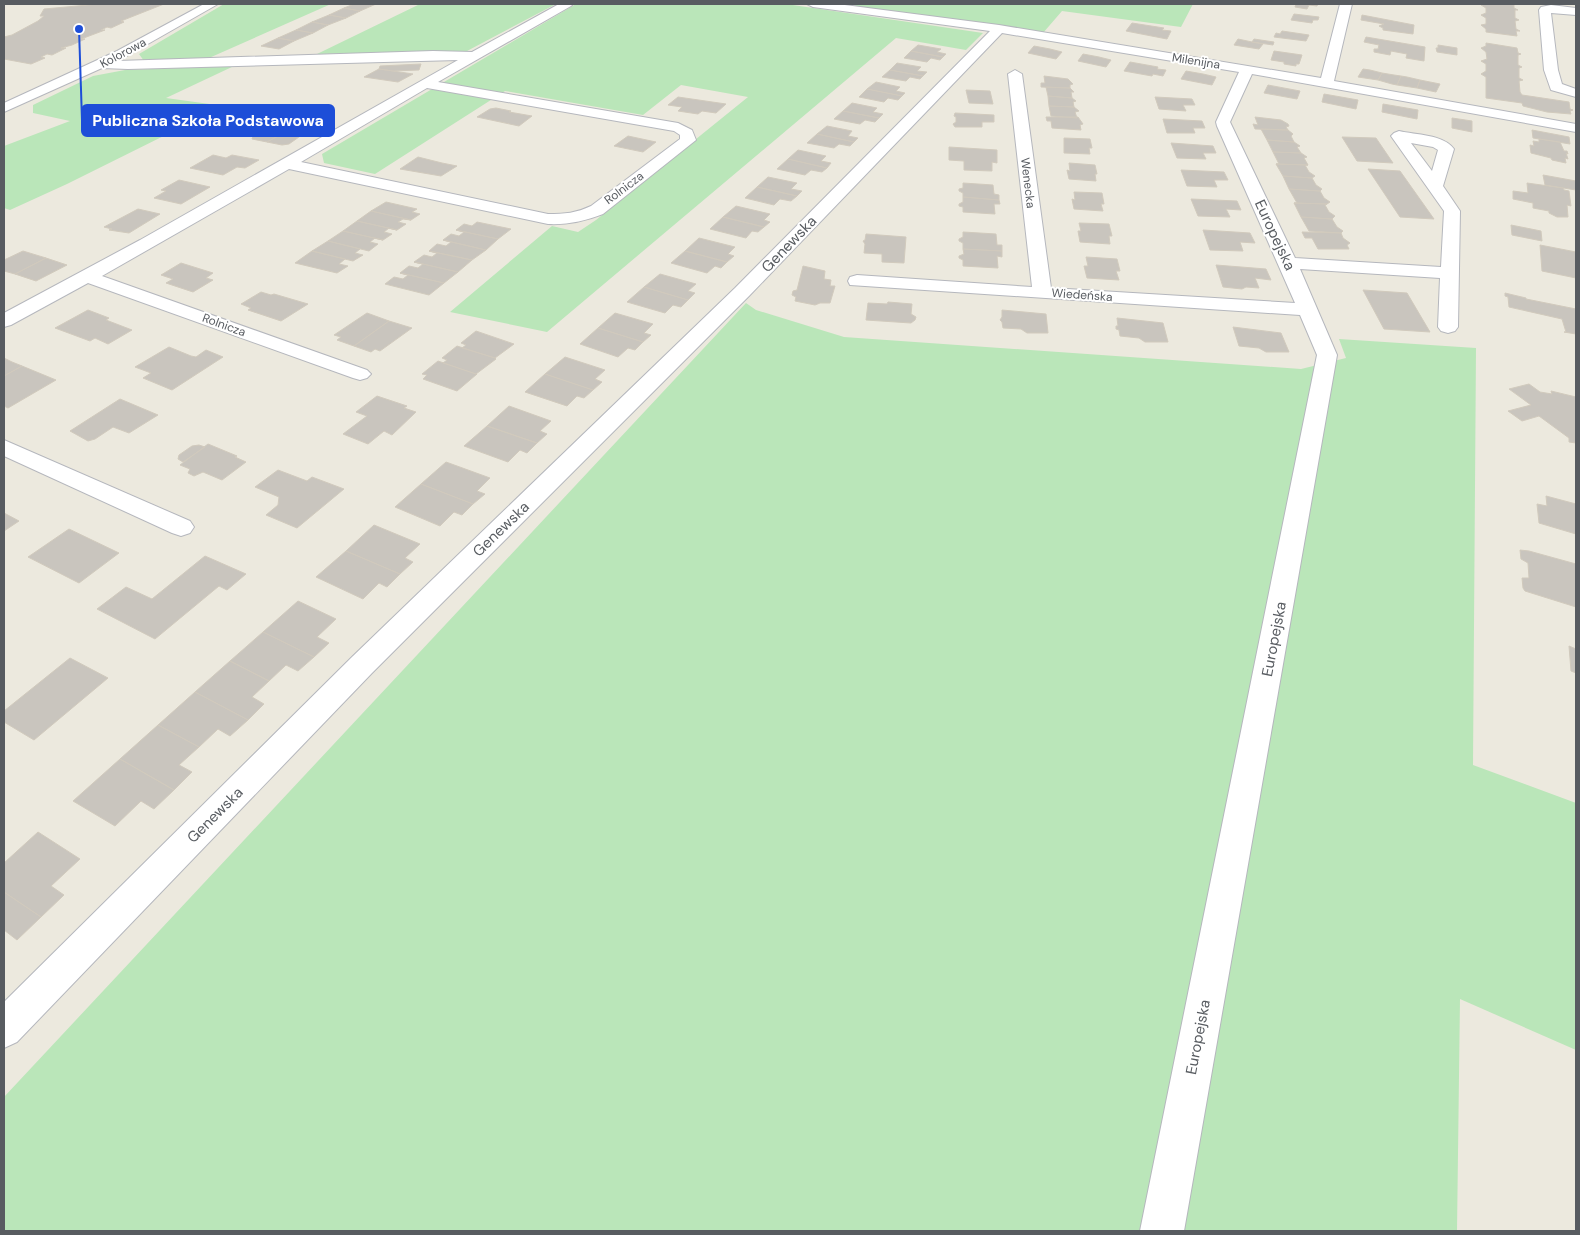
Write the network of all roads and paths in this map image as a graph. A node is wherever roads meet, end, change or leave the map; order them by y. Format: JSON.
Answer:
{"nodes":[{"id":1,"x":212,"y":4,"type":"edge"},
{"id":2,"x":567,"y":4,"type":"edge"},
{"id":3,"x":813,"y":4,"type":"edge"},
{"id":4,"x":1346,"y":4,"type":"edge"},
{"id":5,"x":1576,"y":11,"type":"edge"},
{"id":6,"x":999,"y":29,"type":"junction"},
{"id":7,"x":473,"y":56,"type":"junction"},
{"id":8,"x":102,"y":64,"type":"junction"},
{"id":9,"x":1247,"y":69,"type":"junction"},
{"id":10,"x":1015,"y":74,"type":"dead end"},
{"id":11,"x":1327,"y":83,"type":"junction"},
{"id":12,"x":426,"y":84,"type":"junction"},
{"id":13,"x":1576,"y":93,"type":"edge"},
{"id":14,"x":4,"y":108,"type":"edge"},
{"id":15,"x":1576,"y":128,"type":"edge"},
{"id":16,"x":287,"y":164,"type":"junction"},
{"id":17,"x":1435,"y":186,"type":"dead end"},
{"id":18,"x":1288,"y":263,"type":"junction"},
{"id":19,"x":1450,"y":273,"type":"junction"},
{"id":20,"x":88,"y":277,"type":"junction"},
{"id":21,"x":857,"y":281,"type":"dead end"},
{"id":22,"x":1042,"y":292,"type":"junction"},
{"id":23,"x":1307,"y":310,"type":"junction"},
{"id":24,"x":7,"y":317,"type":"edge"},
{"id":25,"x":1448,"y":327,"type":"dead end"},
{"id":26,"x":360,"y":374,"type":"dead end"},
{"id":27,"x":4,"y":446,"type":"edge"},
{"id":28,"x":181,"y":527,"type":"dead end"},
{"id":29,"x":4,"y":1029,"type":"edge"},
{"id":30,"x":1162,"y":1231,"type":"edge"}],
"edges":[{"from":1,"to":8,"type":"street","name":"Kolorowa"},
{"from":2,"to":7,"type":"street"},
{"from":3,"to":6,"type":"street","name":"Milenijna"},
{"from":4,"to":11,"type":"street"},
{"from":5,"to":13,"type":"street"},
{"from":6,"to":9,"type":"street","name":"Milenijna"},
{"from":6,"to":29,"type":"street","name":"Genewska"},
{"from":7,"to":8,"type":"street"},
{"from":7,"to":12,"type":"street"},
{"from":8,"to":14,"type":"street","name":"Kolorowa"},
{"from":9,"to":11,"type":"street","name":"Milenijna"},
{"from":9,"to":18,"type":"street","name":"Europejska"},
{"from":10,"to":22,"type":"street","name":"Wenecka"},
{"from":11,"to":15,"type":"street","name":"Milenijna"},
{"from":12,"to":16,"type":"street"},
{"from":12,"to":16,"type":"street","name":"Rolnicza"},
{"from":16,"to":20,"type":"street"},
{"from":17,"to":19,"type":"street"},
{"from":18,"to":19,"type":"street"},
{"from":18,"to":23,"type":"street","name":"Europejska"},
{"from":19,"to":25,"type":"street"},
{"from":20,"to":24,"type":"street"},
{"from":20,"to":26,"type":"street","name":"Rolnicza"},
{"from":21,"to":22,"type":"street","name":"Wiedeńska"},
{"from":22,"to":23,"type":"street","name":"Wiedeńska"},
{"from":23,"to":30,"type":"street","name":"Europejska"},
{"from":27,"to":28,"type":"street"}]}
